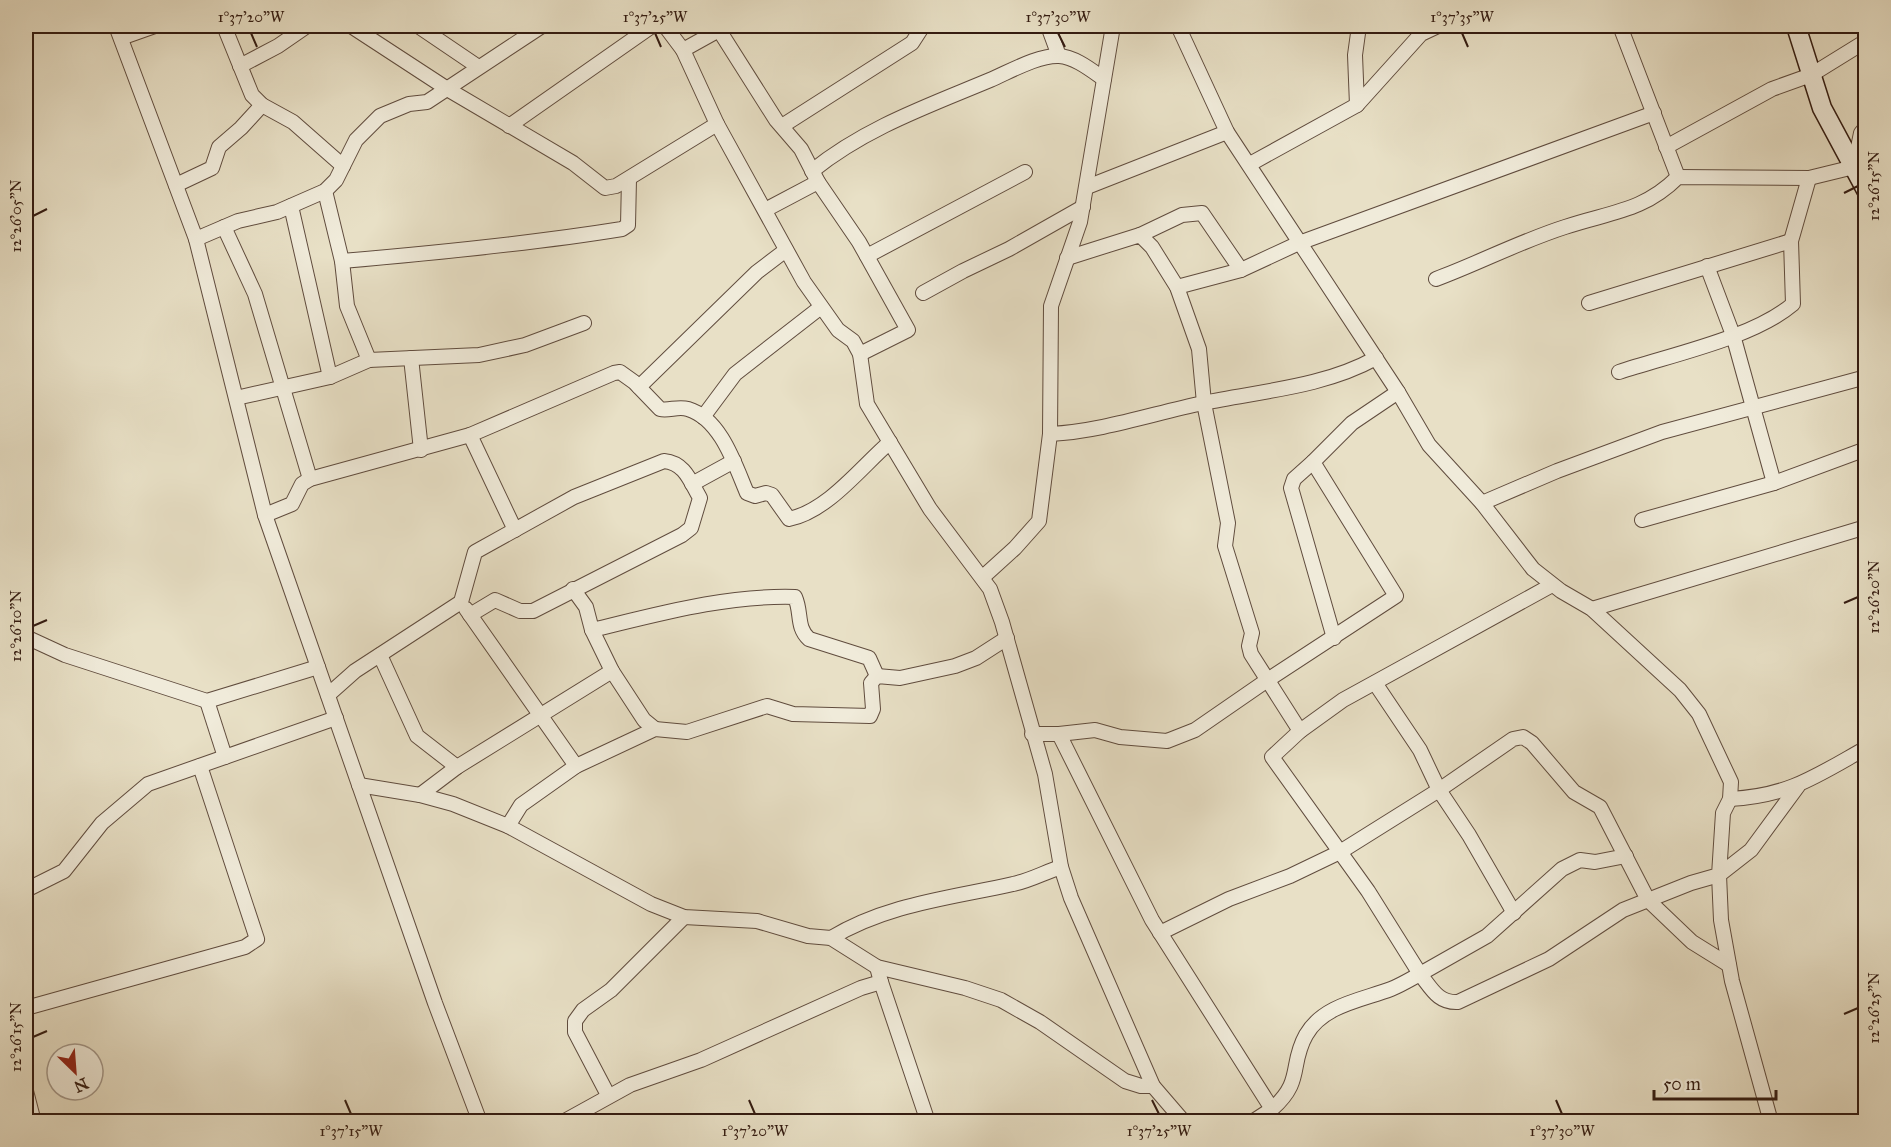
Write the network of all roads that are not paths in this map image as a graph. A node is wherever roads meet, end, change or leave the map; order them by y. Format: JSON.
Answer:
{"nodes":[{"id":1,"x":155,"y":26,"type":"edge"},
{"id":2,"x":224,"y":26,"type":"edge"},
{"id":3,"x":351,"y":26,"type":"edge"},
{"id":4,"x":418,"y":26,"type":"edge"},
{"id":5,"x":542,"y":26,"type":"edge"},
{"id":6,"x":652,"y":26,"type":"edge"},
{"id":7,"x":665,"y":26,"type":"edge"},
{"id":8,"x":923,"y":26,"type":"edge"},
{"id":9,"x":1048,"y":26,"type":"edge"},
{"id":10,"x":1113,"y":26,"type":"edge"},
{"id":11,"x":1178,"y":26,"type":"edge"},
{"id":12,"x":1359,"y":26,"type":"edge"},
{"id":13,"x":1438,"y":26,"type":"edge"},
{"id":14,"x":1620,"y":26,"type":"edge"},
{"id":15,"x":1796,"y":26,"type":"edge"},
{"id":16,"x":304,"y":27,"type":"edge"},
{"id":17,"x":723,"y":28,"type":"edge"},
{"id":18,"x":119,"y":32,"type":"edge"},
{"id":19,"x":1866,"y":41,"type":"edge"},
{"id":20,"x":682,"y":50,"type":"junction"},
{"id":21,"x":1059,"y":56,"type":"junction"},
{"id":22,"x":240,"y":66,"type":"junction"},
{"id":23,"x":477,"y":66,"type":"junction"},
{"id":24,"x":1811,"y":75,"type":"junction"},
{"id":25,"x":1104,"y":79,"type":"junction"},
{"id":26,"x":449,"y":90,"type":"junction"},
{"id":27,"x":262,"y":105,"type":"junction"},
{"id":28,"x":1357,"y":105,"type":"junction"},
{"id":29,"x":1654,"y":113,"type":"junction"},
{"id":30,"x":717,"y":124,"type":"junction"},
{"id":31,"x":509,"y":126,"type":"junction"},
{"id":32,"x":782,"y":126,"type":"junction"},
{"id":33,"x":1866,"y":127,"type":"edge"},
{"id":34,"x":1227,"y":132,"type":"junction"},
{"id":35,"x":1666,"y":147,"type":"junction"},
{"id":36,"x":1250,"y":164,"type":"junction"},
{"id":37,"x":343,"y":166,"type":"junction"},
{"id":38,"x":1854,"y":167,"type":"junction"},
{"id":39,"x":1025,"y":172,"type":"dead end"},
{"id":40,"x":815,"y":176,"type":"junction"},
{"id":41,"x":1677,"y":177,"type":"junction"},
{"id":42,"x":1809,"y":178,"type":"junction"},
{"id":43,"x":629,"y":179,"type":"junction"},
{"id":44,"x":176,"y":185,"type":"junction"},
{"id":45,"x":1087,"y":187,"type":"junction"},
{"id":46,"x":1866,"y":190,"type":"edge"},
{"id":47,"x":325,"y":191,"type":"junction"},
{"id":48,"x":291,"y":206,"type":"junction"},
{"id":49,"x":1083,"y":207,"type":"junction"},
{"id":50,"x":765,"y":210,"type":"junction"},
{"id":51,"x":224,"y":227,"type":"junction"},
{"id":52,"x":1140,"y":235,"type":"junction"},
{"id":53,"x":196,"y":239,"type":"junction"},
{"id":54,"x":1791,"y":240,"type":"junction"},
{"id":55,"x":1299,"y":243,"type":"junction"},
{"id":56,"x":786,"y":250,"type":"junction"},
{"id":57,"x":867,"y":256,"type":"junction"},
{"id":58,"x":1067,"y":258,"type":"junction"},
{"id":59,"x":342,"y":261,"type":"junction"},
{"id":60,"x":1707,"y":266,"type":"junction"},
{"id":61,"x":1241,"y":270,"type":"junction"},
{"id":62,"x":1436,"y":279,"type":"dead end"},
{"id":63,"x":1177,"y":287,"type":"junction"},
{"id":64,"x":923,"y":293,"type":"dead end"},
{"id":65,"x":1589,"y":303,"type":"dead end"},
{"id":66,"x":821,"y":307,"type":"junction"},
{"id":67,"x":584,"y":323,"type":"dead end"},
{"id":68,"x":1733,"y":335,"type":"junction"},
{"id":69,"x":860,"y":354,"type":"junction"},
{"id":70,"x":411,"y":358,"type":"junction"},
{"id":71,"x":1376,"y":358,"type":"junction"},
{"id":72,"x":369,"y":360,"type":"junction"},
{"id":73,"x":1618,"y":372,"type":"dead end"},
{"id":74,"x":330,"y":377,"type":"junction"},
{"id":75,"x":1866,"y":377,"type":"edge"},
{"id":76,"x":282,"y":387,"type":"junction"},
{"id":77,"x":639,"y":387,"type":"junction"},
{"id":78,"x":1398,"y":392,"type":"junction"},
{"id":79,"x":236,"y":398,"type":"junction"},
{"id":80,"x":1204,"y":403,"type":"junction"},
{"id":81,"x":1753,"y":408,"type":"junction"},
{"id":82,"x":703,"y":417,"type":"junction"},
{"id":83,"x":1050,"y":434,"type":"junction"},
{"id":84,"x":470,"y":435,"type":"junction"},
{"id":85,"x":890,"y":442,"type":"junction"},
{"id":86,"x":1866,"y":449,"type":"edge"},
{"id":87,"x":421,"y":450,"type":"junction"},
{"id":88,"x":734,"y":461,"type":"junction"},
{"id":89,"x":1313,"y":462,"type":"junction"},
{"id":90,"x":310,"y":479,"type":"junction"},
{"id":91,"x":1774,"y":483,"type":"junction"},
{"id":92,"x":692,"y":484,"type":"junction"},
{"id":93,"x":1482,"y":503,"type":"junction"},
{"id":94,"x":265,"y":515,"type":"junction"},
{"id":95,"x":1642,"y":519,"type":"dead end"},
{"id":96,"x":1866,"y":527,"type":"edge"},
{"id":97,"x":515,"y":530,"type":"junction"},
{"id":98,"x":983,"y":577,"type":"junction"},
{"id":99,"x":1552,"y":585,"type":"junction"},
{"id":100,"x":573,"y":590,"type":"junction"},
{"id":101,"x":461,"y":603,"type":"junction"},
{"id":102,"x":1592,"y":609,"type":"junction"},
{"id":103,"x":470,"y":615,"type":"junction"},
{"id":104,"x":592,"y":630,"type":"junction"},
{"id":105,"x":26,"y":637,"type":"edge"},
{"id":106,"x":1007,"y":638,"type":"junction"},
{"id":107,"x":1334,"y":638,"type":"junction"},
{"id":108,"x":380,"y":655,"type":"junction"},
{"id":109,"x":318,"y":667,"type":"junction"},
{"id":110,"x":612,"y":671,"type":"junction"},
{"id":111,"x":877,"y":676,"type":"junction"},
{"id":112,"x":1266,"y":681,"type":"junction"},
{"id":113,"x":1375,"y":683,"type":"junction"},
{"id":114,"x":328,"y":694,"type":"junction"},
{"id":115,"x":207,"y":701,"type":"junction"},
{"id":116,"x":541,"y":716,"type":"junction"},
{"id":117,"x":336,"y":718,"type":"junction"},
{"id":118,"x":655,"y":729,"type":"junction"},
{"id":119,"x":1300,"y":731,"type":"junction"},
{"id":120,"x":1032,"y":734,"type":"junction"},
{"id":121,"x":1059,"y":734,"type":"junction"},
{"id":122,"x":1866,"y":748,"type":"edge"},
{"id":123,"x":225,"y":757,"type":"junction"},
{"id":124,"x":200,"y":766,"type":"junction"},
{"id":125,"x":576,"y":766,"type":"junction"},
{"id":126,"x":457,"y":767,"type":"junction"},
{"id":127,"x":359,"y":785,"type":"junction"},
{"id":128,"x":1798,"y":786,"type":"junction"},
{"id":129,"x":1438,"y":790,"type":"junction"},
{"id":130,"x":420,"y":795,"type":"junction"},
{"id":131,"x":1730,"y":799,"type":"junction"},
{"id":132,"x":508,"y":826,"type":"junction"},
{"id":133,"x":1340,"y":852,"type":"junction"},
{"id":134,"x":1626,"y":856,"type":"junction"},
{"id":135,"x":1061,"y":867,"type":"junction"},
{"id":136,"x":1719,"y":875,"type":"junction"},
{"id":137,"x":26,"y":890,"type":"edge"},
{"id":138,"x":1648,"y":900,"type":"junction"},
{"id":139,"x":1514,"y":913,"type":"junction"},
{"id":140,"x":684,"y":917,"type":"junction"},
{"id":141,"x":1160,"y":933,"type":"junction"},
{"id":142,"x":831,"y":938,"type":"junction"},
{"id":143,"x":877,"y":966,"type":"junction"},
{"id":144,"x":1729,"y":966,"type":"junction"},
{"id":145,"x":1420,"y":974,"type":"junction"},
{"id":146,"x":881,"y":982,"type":"junction"},
{"id":147,"x":26,"y":1008,"type":"edge"},
{"id":148,"x":1153,"y":1086,"type":"junction"},
{"id":149,"x":26,"y":1091,"type":"edge"},
{"id":150,"x":608,"y":1095,"type":"junction"},
{"id":151,"x":1272,"y":1109,"type":"junction"},
{"id":152,"x":34,"y":1122,"type":"edge"},
{"id":153,"x":480,"y":1122,"type":"edge"},
{"id":154,"x":563,"y":1122,"type":"edge"},
{"id":155,"x":928,"y":1122,"type":"edge"},
{"id":156,"x":1184,"y":1122,"type":"edge"},
{"id":157,"x":1252,"y":1122,"type":"edge"},
{"id":158,"x":1771,"y":1122,"type":"edge"}],
"edges":[{"from":1,"to":18,"type":"street"},
{"from":2,"to":22,"type":"street"},
{"from":3,"to":26,"type":"street"},
{"from":4,"to":23,"type":"street"},
{"from":5,"to":23,"type":"street"},
{"from":6,"to":31,"type":"street"},
{"from":7,"to":20,"type":"street"},
{"from":8,"to":32,"type":"street"},
{"from":9,"to":21,"type":"street"},
{"from":10,"to":25,"type":"street"},
{"from":11,"to":34,"type":"street"},
{"from":12,"to":28,"type":"street"},
{"from":13,"to":28,"type":"street"},
{"from":14,"to":29,"type":"street"},
{"from":15,"to":24,"type":"street"},
{"from":16,"to":22,"type":"street"},
{"from":17,"to":20,"type":"street"},
{"from":17,"to":32,"type":"street"},
{"from":18,"to":44,"type":"street"},
{"from":19,"to":24,"type":"street"},
{"from":20,"to":30,"type":"street"},
{"from":21,"to":25,"type":"street"},
{"from":21,"to":40,"type":"street"},
{"from":22,"to":27,"type":"street"},
{"from":23,"to":26,"type":"street"},
{"from":24,"to":35,"type":"street"},
{"from":24,"to":38,"type":"street"},
{"from":25,"to":45,"type":"street"},
{"from":26,"to":31,"type":"street"},
{"from":26,"to":37,"type":"street"},
{"from":27,"to":37,"type":"street"},
{"from":27,"to":44,"type":"street"},
{"from":28,"to":36,"type":"street"},
{"from":29,"to":35,"type":"street"},
{"from":29,"to":55,"type":"street"},
{"from":30,"to":43,"type":"street"},
{"from":30,"to":50,"type":"street"},
{"from":31,"to":43,"type":"street"},
{"from":32,"to":40,"type":"street"},
{"from":33,"to":38,"type":"street"},
{"from":34,"to":36,"type":"street"},
{"from":34,"to":45,"type":"street"},
{"from":35,"to":41,"type":"street"},
{"from":36,"to":55,"type":"street"},
{"from":37,"to":47,"type":"street"},
{"from":38,"to":42,"type":"street"},
{"from":38,"to":46,"type":"street"},
{"from":39,"to":57,"type":"street"},
{"from":40,"to":50,"type":"street"},
{"from":40,"to":57,"type":"street"},
{"from":41,"to":42,"type":"street"},
{"from":41,"to":62,"type":"street"},
{"from":42,"to":54,"type":"street"},
{"from":43,"to":59,"type":"street"},
{"from":44,"to":53,"type":"street"},
{"from":45,"to":49,"type":"street"},
{"from":47,"to":48,"type":"street"},
{"from":47,"to":59,"type":"street"},
{"from":48,"to":51,"type":"street"},
{"from":48,"to":74,"type":"street"},
{"from":49,"to":58,"type":"street"},
{"from":49,"to":64,"type":"street"},
{"from":50,"to":56,"type":"street"},
{"from":51,"to":53,"type":"street"},
{"from":51,"to":76,"type":"street"},
{"from":52,"to":58,"type":"street"},
{"from":52,"to":61,"type":"street"},
{"from":52,"to":63,"type":"street"},
{"from":53,"to":79,"type":"street"},
{"from":54,"to":60,"type":"street"},
{"from":54,"to":68,"type":"street"},
{"from":55,"to":61,"type":"street"},
{"from":55,"to":71,"type":"street"},
{"from":56,"to":66,"type":"street"},
{"from":56,"to":77,"type":"street"},
{"from":57,"to":69,"type":"street"},
{"from":58,"to":83,"type":"street"},
{"from":59,"to":72,"type":"street"},
{"from":60,"to":65,"type":"street"},
{"from":60,"to":68,"type":"street"},
{"from":61,"to":63,"type":"street"},
{"from":63,"to":80,"type":"street"},
{"from":66,"to":69,"type":"street"},
{"from":66,"to":82,"type":"street"},
{"from":67,"to":70,"type":"street"},
{"from":68,"to":73,"type":"street"},
{"from":68,"to":81,"type":"street"},
{"from":69,"to":85,"type":"street"},
{"from":70,"to":72,"type":"street"},
{"from":70,"to":87,"type":"street"},
{"from":71,"to":78,"type":"street"},
{"from":71,"to":80,"type":"street"},
{"from":72,"to":74,"type":"street"},
{"from":74,"to":76,"type":"street"},
{"from":75,"to":81,"type":"street"},
{"from":76,"to":79,"type":"street"},
{"from":76,"to":90,"type":"street"},
{"from":77,"to":82,"type":"street"},
{"from":77,"to":84,"type":"street"},
{"from":78,"to":89,"type":"street"},
{"from":78,"to":93,"type":"street"},
{"from":79,"to":94,"type":"street"},
{"from":80,"to":83,"type":"street"},
{"from":80,"to":112,"type":"street"},
{"from":81,"to":91,"type":"street"},
{"from":81,"to":93,"type":"street"},
{"from":82,"to":88,"type":"street"},
{"from":83,"to":98,"type":"street"},
{"from":84,"to":87,"type":"street"},
{"from":84,"to":97,"type":"street"},
{"from":85,"to":88,"type":"street"},
{"from":85,"to":98,"type":"street"},
{"from":86,"to":91,"type":"street"},
{"from":87,"to":90,"type":"street"},
{"from":88,"to":92,"type":"street"},
{"from":89,"to":107,"type":"street"},
{"from":89,"to":107,"type":"street"},
{"from":90,"to":94,"type":"street"},
{"from":91,"to":95,"type":"street"},
{"from":92,"to":97,"type":"street"},
{"from":92,"to":100,"type":"street"},
{"from":93,"to":99,"type":"street"},
{"from":94,"to":109,"type":"street"},
{"from":96,"to":102,"type":"street"},
{"from":97,"to":101,"type":"street"},
{"from":98,"to":106,"type":"street"},
{"from":99,"to":102,"type":"street"},
{"from":99,"to":113,"type":"street"},
{"from":100,"to":103,"type":"street"},
{"from":100,"to":104,"type":"street"},
{"from":101,"to":103,"type":"street"},
{"from":101,"to":108,"type":"street"},
{"from":102,"to":131,"type":"street"},
{"from":103,"to":116,"type":"street"},
{"from":104,"to":110,"type":"street"},
{"from":104,"to":111,"type":"street"},
{"from":105,"to":115,"type":"street"},
{"from":106,"to":111,"type":"street"},
{"from":106,"to":120,"type":"street"},
{"from":107,"to":112,"type":"street"},
{"from":108,"to":114,"type":"street"},
{"from":108,"to":126,"type":"street"},
{"from":109,"to":114,"type":"street"},
{"from":109,"to":115,"type":"street"},
{"from":110,"to":116,"type":"street"},
{"from":110,"to":118,"type":"street"},
{"from":111,"to":118,"type":"street"},
{"from":112,"to":119,"type":"street"},
{"from":112,"to":121,"type":"street"},
{"from":113,"to":119,"type":"street"},
{"from":113,"to":129,"type":"street"},
{"from":114,"to":117,"type":"street"},
{"from":115,"to":123,"type":"street"},
{"from":116,"to":125,"type":"street"},
{"from":116,"to":126,"type":"street"},
{"from":117,"to":123,"type":"street"},
{"from":117,"to":127,"type":"street"},
{"from":118,"to":125,"type":"street"},
{"from":119,"to":133,"type":"street"},
{"from":120,"to":121,"type":"street"},
{"from":120,"to":135,"type":"street"},
{"from":121,"to":141,"type":"street"},
{"from":122,"to":128,"type":"street"},
{"from":123,"to":124,"type":"street"},
{"from":124,"to":137,"type":"street"},
{"from":124,"to":147,"type":"street"},
{"from":125,"to":132,"type":"street"},
{"from":126,"to":130,"type":"street"},
{"from":127,"to":130,"type":"street"},
{"from":127,"to":153,"type":"street"},
{"from":128,"to":131,"type":"street"},
{"from":128,"to":136,"type":"street"},
{"from":129,"to":133,"type":"street"},
{"from":129,"to":134,"type":"street"},
{"from":129,"to":139,"type":"street"},
{"from":130,"to":132,"type":"street"},
{"from":131,"to":136,"type":"street"},
{"from":132,"to":140,"type":"street"},
{"from":133,"to":141,"type":"street"},
{"from":133,"to":145,"type":"street"},
{"from":134,"to":138,"type":"street"},
{"from":134,"to":139,"type":"street"},
{"from":135,"to":142,"type":"street"},
{"from":135,"to":148,"type":"street"},
{"from":136,"to":138,"type":"street"},
{"from":136,"to":144,"type":"street"},
{"from":138,"to":144,"type":"street"},
{"from":138,"to":145,"type":"street"},
{"from":139,"to":145,"type":"street"},
{"from":140,"to":142,"type":"street"},
{"from":140,"to":150,"type":"street"},
{"from":141,"to":151,"type":"street"},
{"from":142,"to":143,"type":"street"},
{"from":143,"to":146,"type":"street"},
{"from":143,"to":148,"type":"street"},
{"from":144,"to":158,"type":"street"},
{"from":145,"to":151,"type":"street"},
{"from":146,"to":150,"type":"street"},
{"from":146,"to":155,"type":"street"},
{"from":148,"to":156,"type":"street"},
{"from":149,"to":152,"type":"street"},
{"from":150,"to":154,"type":"street"},
{"from":151,"to":157,"type":"street"}]}
